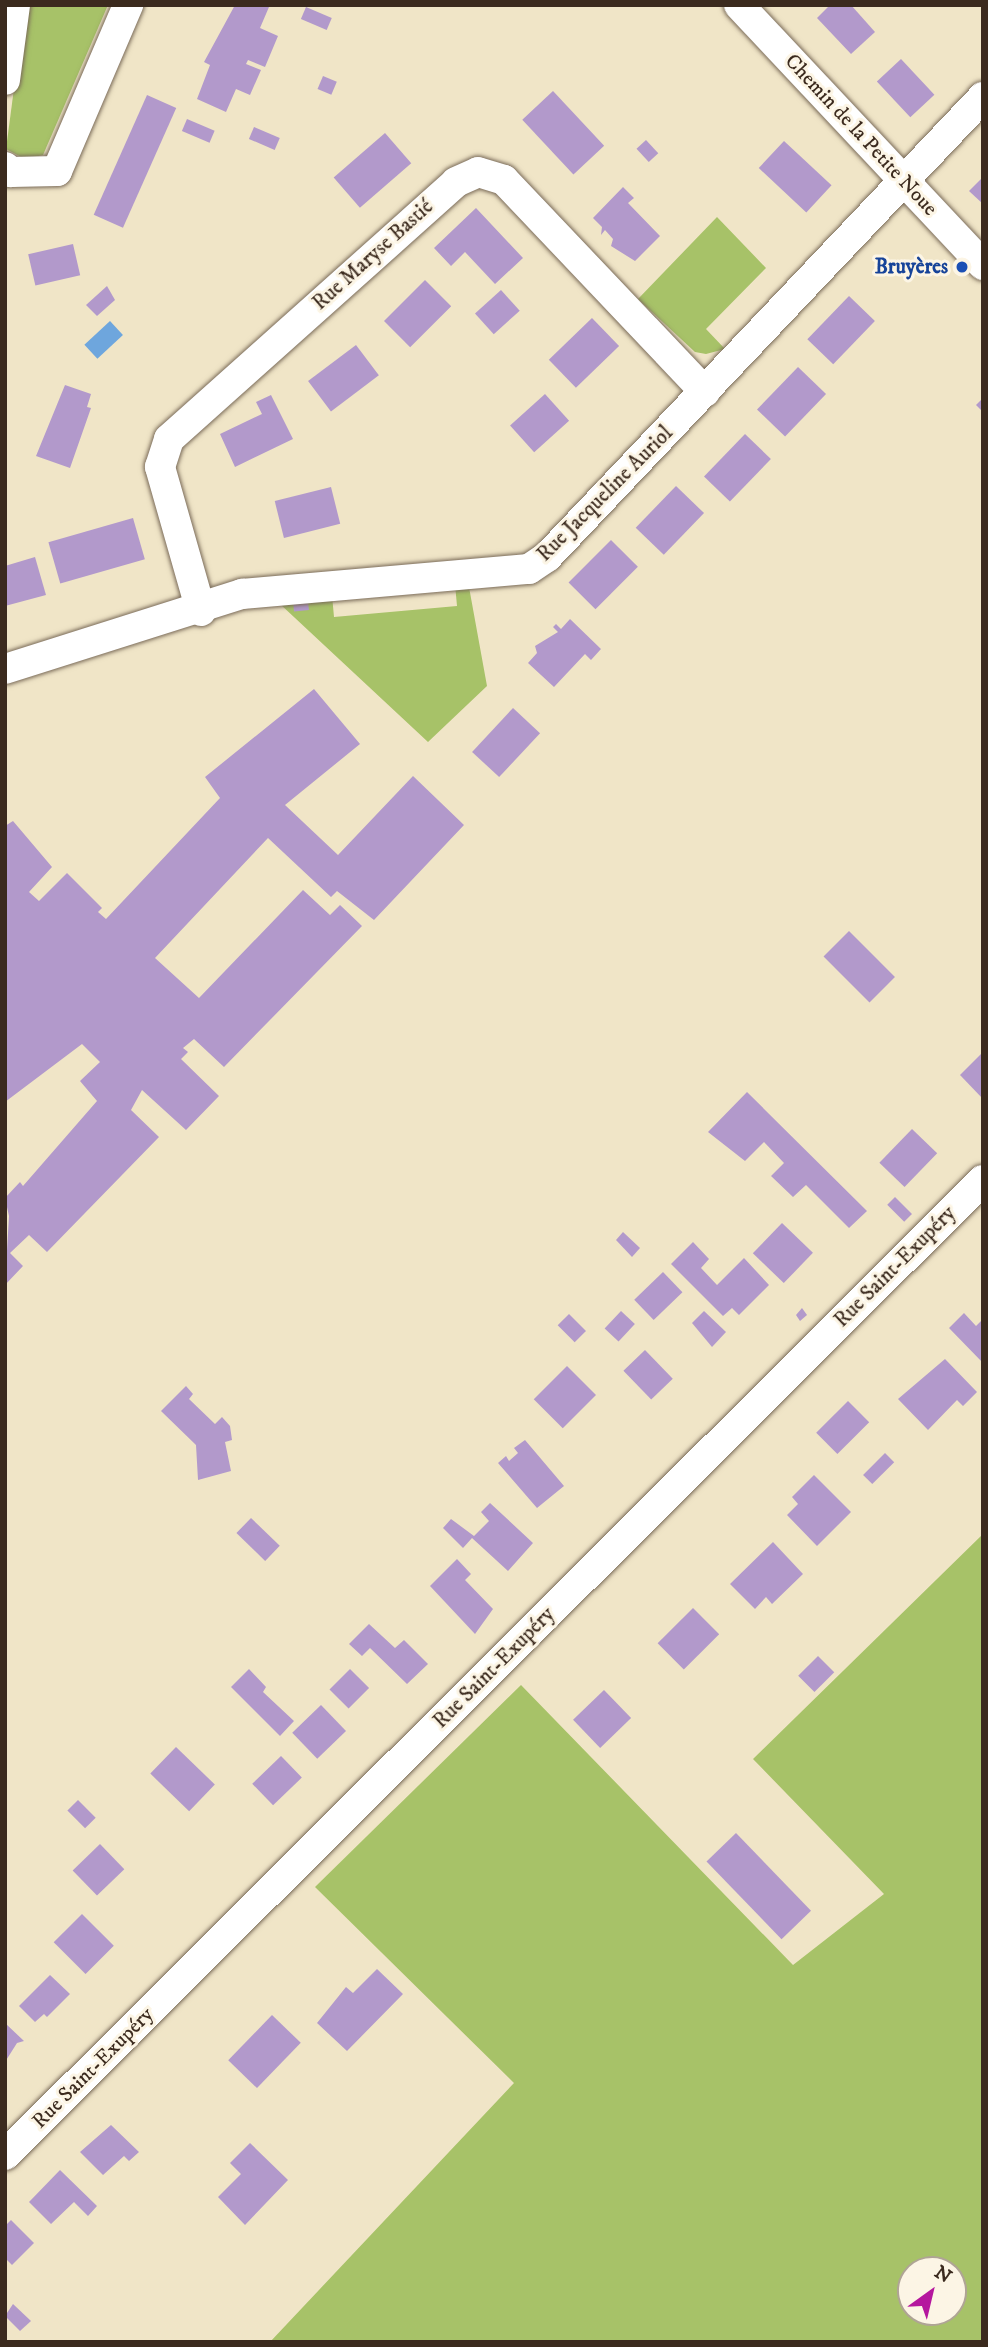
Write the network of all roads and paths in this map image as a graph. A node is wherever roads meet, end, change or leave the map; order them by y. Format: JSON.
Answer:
{"nodes":[{"id":1,"x":15,"y":5,"type":"edge"},
{"id":2,"x":128,"y":5,"type":"edge"},
{"id":3,"x":739,"y":5,"type":"edge"},
{"id":4,"x":5,"y":80,"type":"edge"},
{"id":5,"x":983,"y":97,"type":"edge"},
{"id":6,"x":5,"y":167,"type":"edge"},
{"id":7,"x":904,"y":181,"type":"junction"},
{"id":8,"x":983,"y":265,"type":"edge"},
{"id":9,"x":705,"y":392,"type":"junction"},
{"id":10,"x":201,"y":611,"type":"junction"},
{"id":11,"x":5,"y":669,"type":"edge"},
{"id":12,"x":983,"y":1180,"type":"edge"},
{"id":13,"x":5,"y":2155,"type":"edge"}],
"edges":[{"from":1,"to":4,"type":"street"},
{"from":2,"to":6,"type":"street"},
{"from":3,"to":7,"type":"street","name":"Chemin de la Petite Noue"},
{"from":5,"to":7,"type":"street","name":"Rue Jacqueline Auriol"},
{"from":7,"to":8,"type":"street","name":"Chemin de la Petite Noue"},
{"from":7,"to":9,"type":"street","name":"Rue Jacqueline Auriol"},
{"from":9,"to":10,"type":"street","name":"Rue Jacqueline Auriol"},
{"from":9,"to":10,"type":"street","name":"Rue Maryse Bastié"},
{"from":10,"to":11,"type":"street","name":"Rue Jacqueline Auriol"},
{"from":12,"to":13,"type":"street","name":"Rue Saint-Exupéry"}]}
